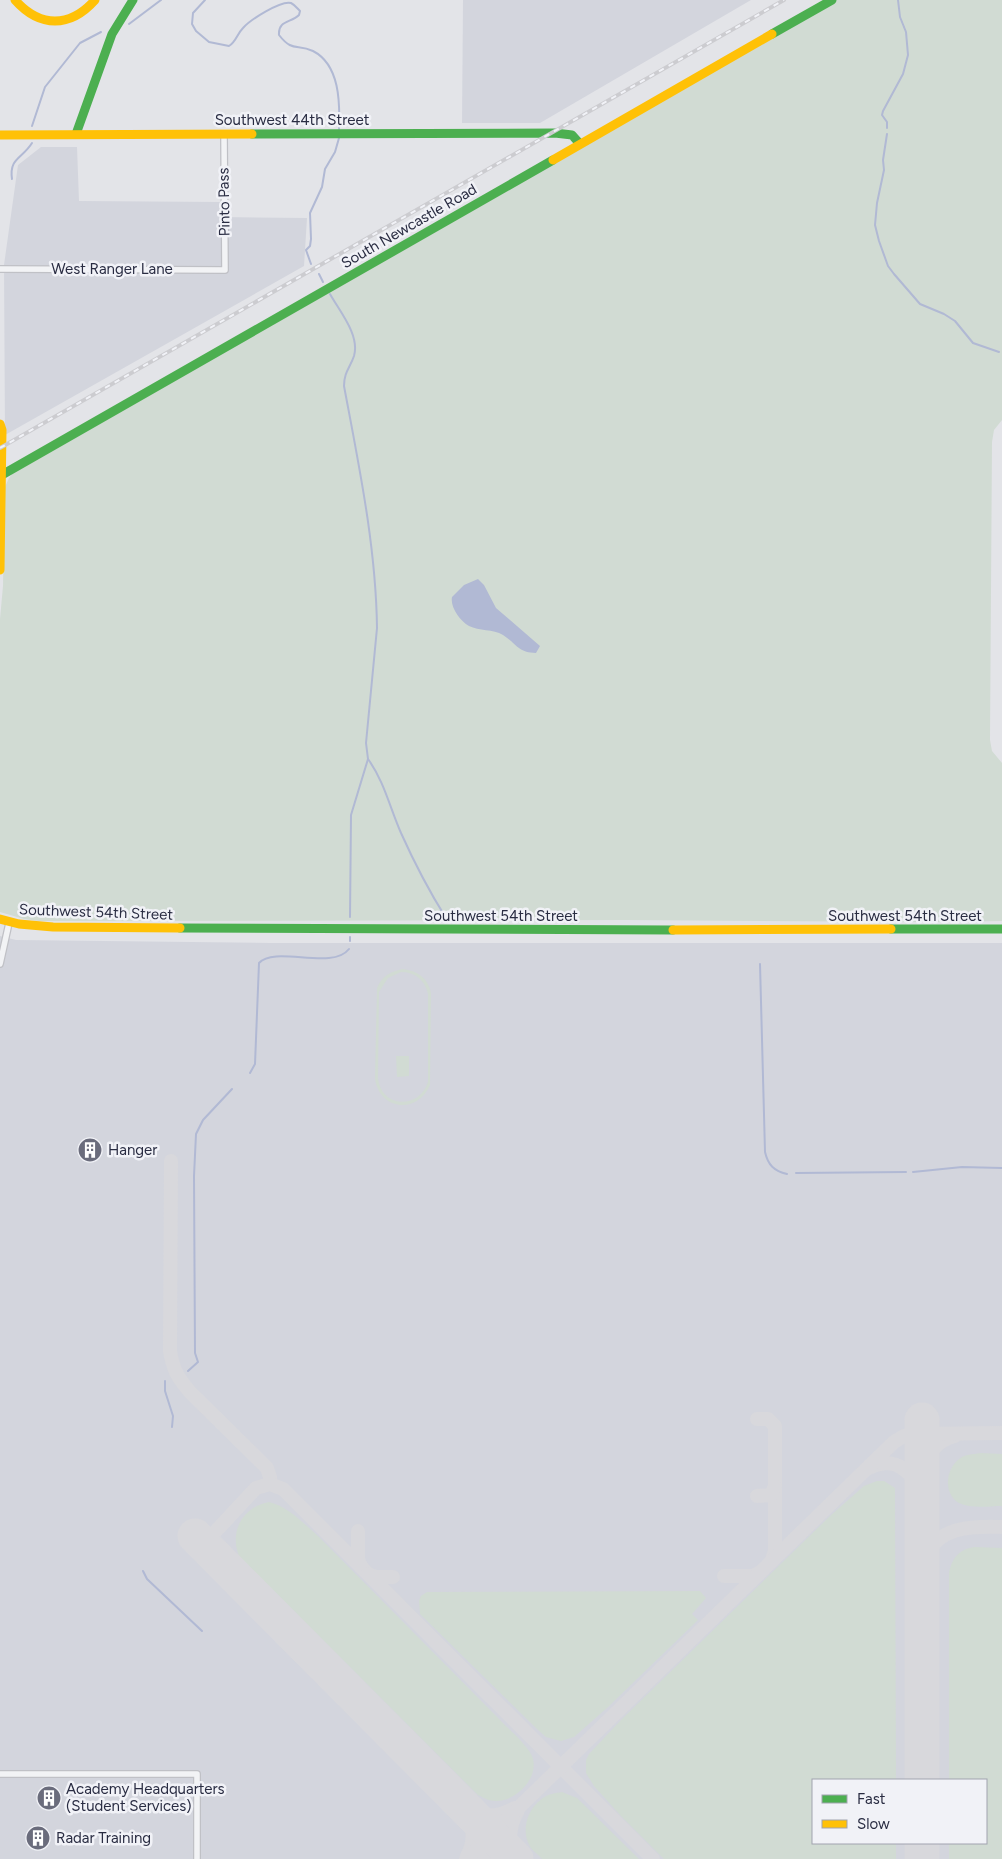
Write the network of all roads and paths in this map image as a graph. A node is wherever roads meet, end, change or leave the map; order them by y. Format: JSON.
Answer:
{"nodes":[{"id":1,"x":15,"y":0,"type":"edge"},
{"id":2,"x":95,"y":0,"type":"edge"},
{"id":3,"x":133,"y":0,"type":"edge"},
{"id":4,"x":832,"y":0,"type":"edge"},
{"id":5,"x":555,"y":132,"type":"junction"},
{"id":6,"x":76,"y":134,"type":"junction"},
{"id":7,"x":224,"y":134,"type":"junction"},
{"id":8,"x":0,"y":135,"type":"edge"},
{"id":9,"x":580,"y":144,"type":"junction"},
{"id":10,"x":564,"y":153,"type":"junction"},
{"id":11,"x":0,"y":269,"type":"edge"},
{"id":12,"x":225,"y":270,"type":"joint"},
{"id":13,"x":0,"y":424,"type":"edge"},
{"id":14,"x":1,"y":475,"type":"edge"},
{"id":15,"x":0,"y":570,"type":"edge"},
{"id":16,"x":4,"y":921,"type":"edge"},
{"id":17,"x":1002,"y":929,"type":"edge"},
{"id":18,"x":0,"y":964,"type":"edge"},
{"id":19,"x":0,"y":1774,"type":"edge"},
{"id":20,"x":197,"y":1859,"type":"edge"}],
"edges":[{"from":1,"to":2,"type":"main road"},
{"from":3,"to":6,"type":"main road"},
{"from":4,"to":9,"type":"main road","name":"South Newcastle Road"},
{"from":5,"to":7,"type":"main road","name":"Southwest 44th Street"},
{"from":5,"to":9,"type":"main road","name":"Southwest 44th Street"},
{"from":5,"to":10,"type":"main road"},
{"from":6,"to":7,"type":"main road","name":"Southwest 44th Street"},
{"from":6,"to":8,"type":"main road","name":"Southwest 44th Street"},
{"from":7,"to":12,"type":"street","name":"Pinto Pass"},
{"from":9,"to":10,"type":"main road","name":"South Newcastle Road"},
{"from":10,"to":14,"type":"main road","name":"South Newcastle Road"},
{"from":11,"to":12,"type":"street","name":"West Ranger Lane"},
{"from":13,"to":14,"type":"main road"},
{"from":14,"to":15,"type":"main road"},
{"from":16,"to":17,"type":"main road","name":"Southwest 54th Street"},
{"from":16,"to":18,"type":"street"},
{"from":19,"to":20,"type":"street"}]}
